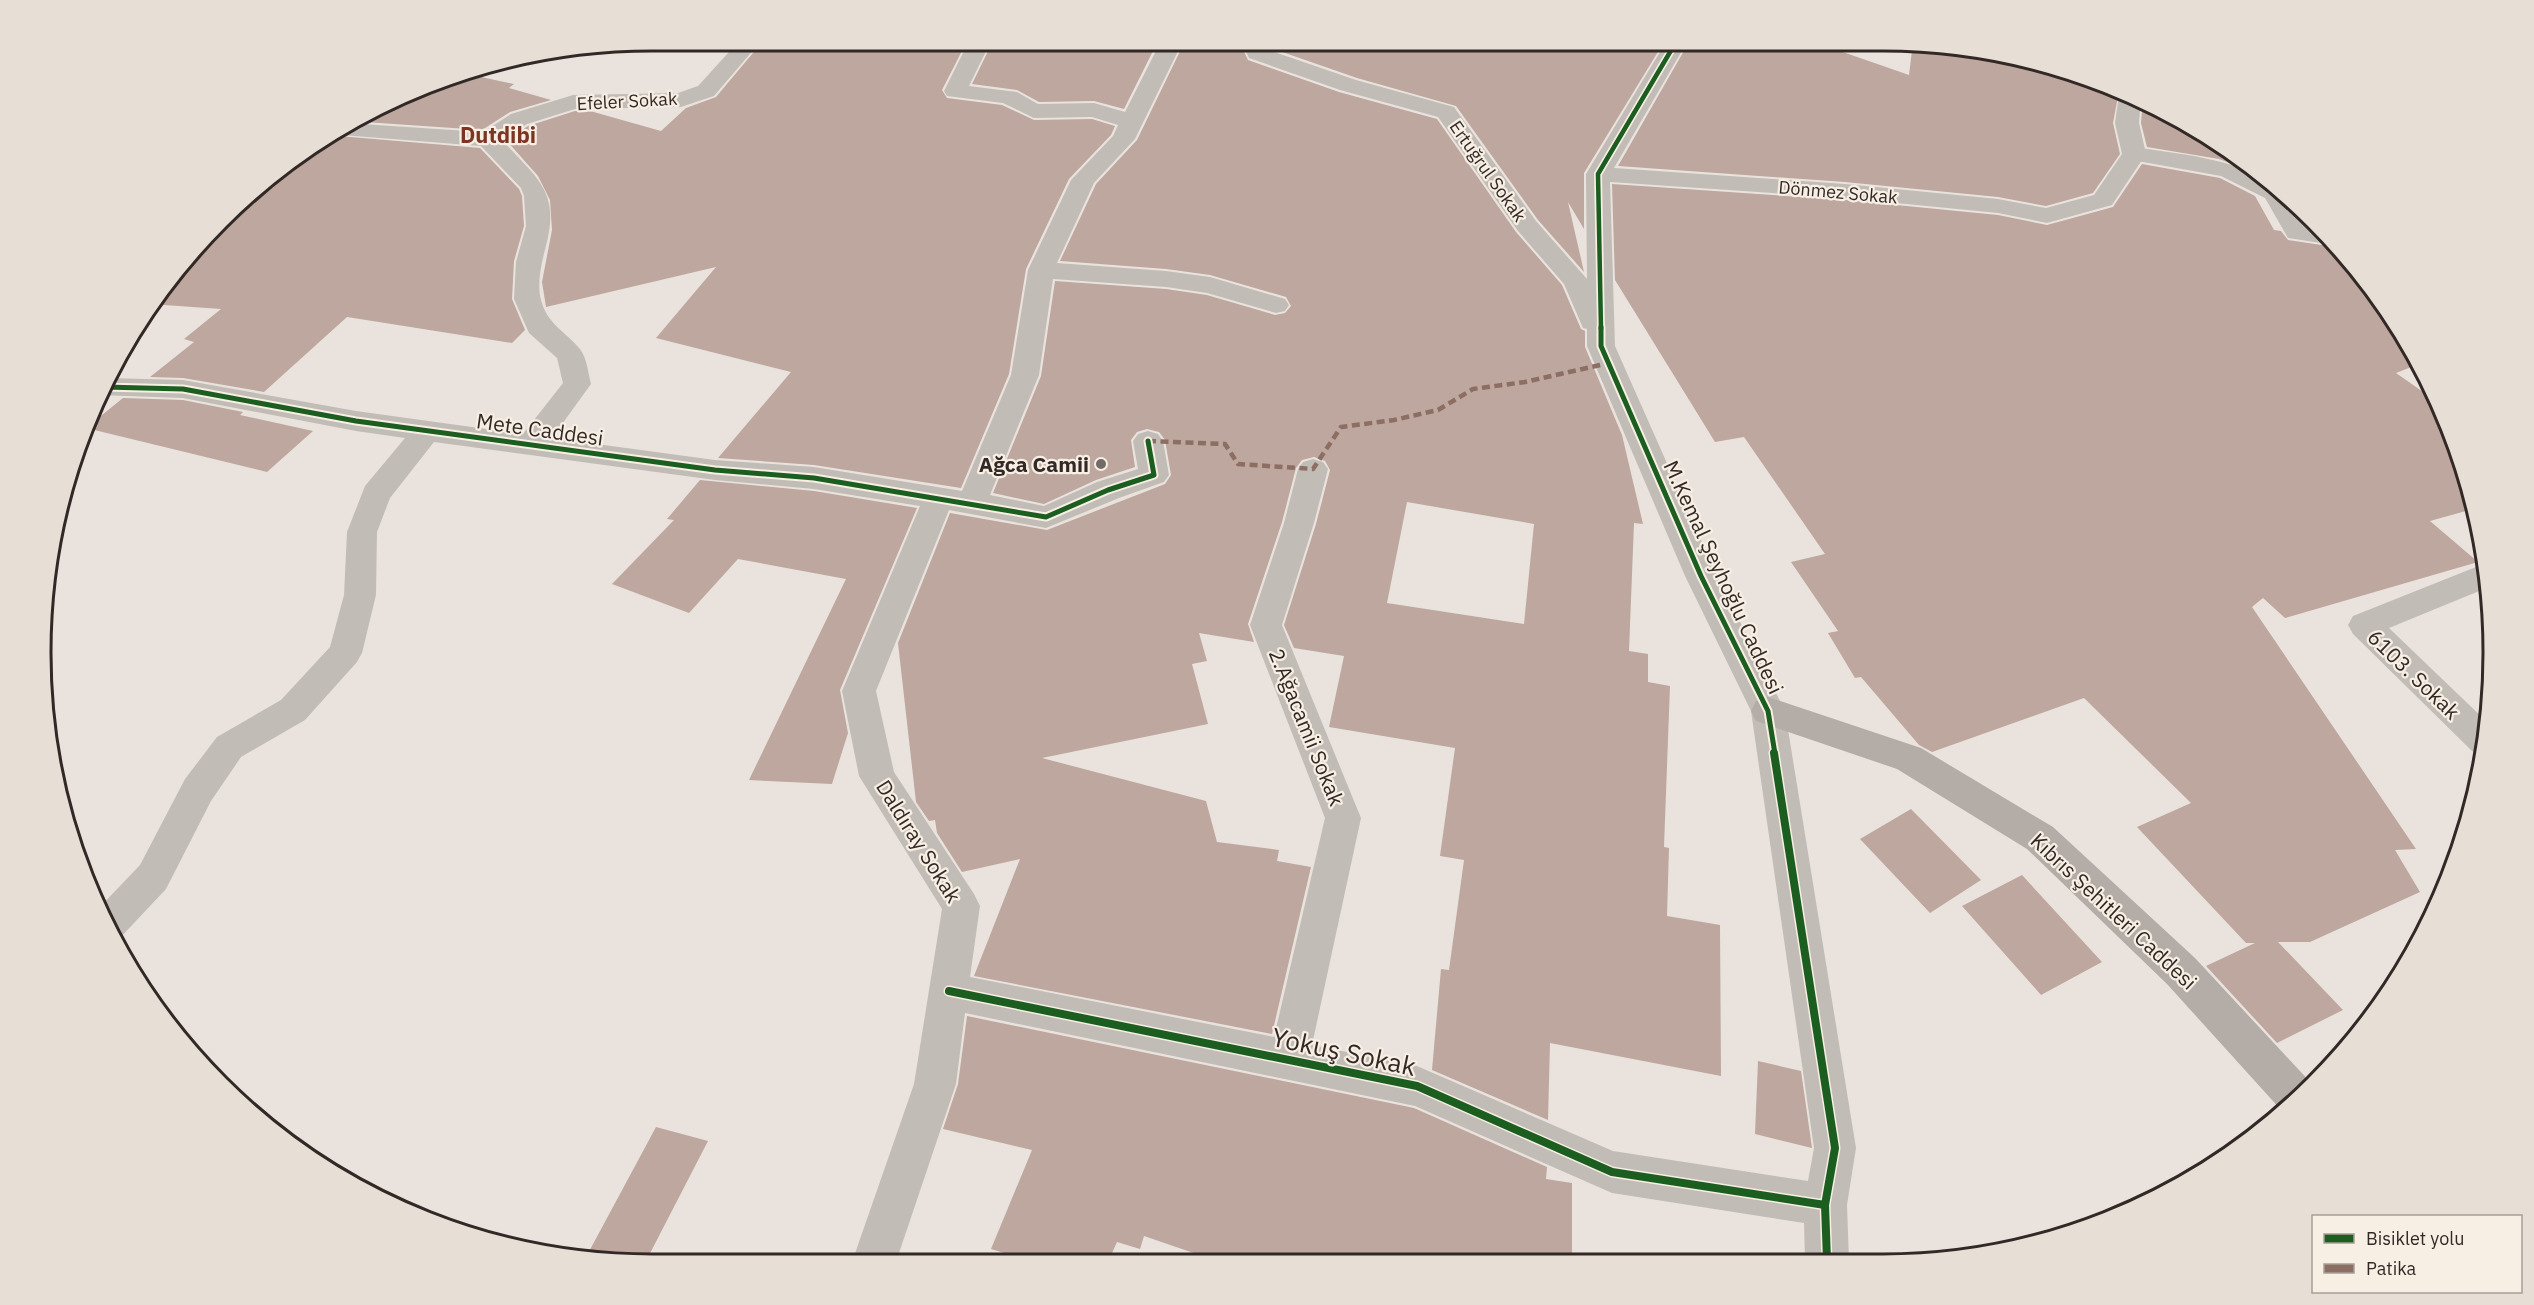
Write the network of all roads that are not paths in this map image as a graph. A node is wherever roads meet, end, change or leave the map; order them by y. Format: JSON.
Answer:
{"nodes":[{"id":1,"x":741,"y":51,"type":"edge"},
{"id":2,"x":975,"y":51,"type":"edge"},
{"id":3,"x":1167,"y":51,"type":"edge"},
{"id":4,"x":1256,"y":51,"type":"edge"},
{"id":5,"x":1671,"y":51,"type":"edge"},
{"id":6,"x":2129,"y":105,"type":"edge"},
{"id":7,"x":1132,"y":122,"type":"junction"},
{"id":8,"x":355,"y":130,"type":"edge"},
{"id":9,"x":488,"y":140,"type":"junction"},
{"id":10,"x":2134,"y":154,"type":"junction"},
{"id":11,"x":1598,"y":174,"type":"junction"},
{"id":12,"x":2262,"y":187,"type":"edge"},
{"id":13,"x":2280,"y":202,"type":"edge"},
{"id":14,"x":2314,"y":235,"type":"edge"},
{"id":15,"x":1041,"y":270,"type":"junction"},
{"id":16,"x":1276,"y":305,"type":"dead end"},
{"id":17,"x":1601,"y":346,"type":"junction"},
{"id":18,"x":112,"y":387,"type":"edge"},
{"id":19,"x":427,"y":430,"type":"junction"},
{"id":20,"x":1148,"y":441,"type":"dead end"},
{"id":21,"x":531,"y":444,"type":"junction"},
{"id":22,"x":1313,"y":469,"type":"dead end"},
{"id":23,"x":956,"y":500,"type":"junction"},
{"id":24,"x":2478,"y":578,"type":"edge"},
{"id":25,"x":1768,"y":711,"type":"junction"},
{"id":26,"x":2477,"y":735,"type":"edge"},
{"id":27,"x":113,"y":919,"type":"edge"},
{"id":28,"x":949,"y":991,"type":"junction"},
{"id":29,"x":1289,"y":1059,"type":"junction"},
{"id":30,"x":2292,"y":1092,"type":"edge"},
{"id":31,"x":1825,"y":1205,"type":"junction"},
{"id":32,"x":877,"y":1254,"type":"edge"},
{"id":33,"x":1827,"y":1254,"type":"edge"}],
"edges":[{"from":1,"to":9,"type":"street","name":"Efeler Sokak"},
{"from":2,"to":7,"type":"street"},
{"from":3,"to":7,"type":"street","name":"Daldıray Sokak"},
{"from":4,"to":17,"type":"street","name":"Ertuğrul Sokak"},
{"from":5,"to":11,"type":"street"},
{"from":6,"to":10,"type":"street"},
{"from":7,"to":15,"type":"street","name":"Daldıray Sokak"},
{"from":8,"to":9,"type":"street"},
{"from":9,"to":21,"type":"street"},
{"from":10,"to":11,"type":"street","name":"Dönmez Sokak"},
{"from":10,"to":12,"type":"street"},
{"from":11,"to":17,"type":"street","name":"M.Kemal Şeyhoğlu Caddesi"},
{"from":13,"to":14,"type":"street"},
{"from":15,"to":16,"type":"street"},
{"from":15,"to":23,"type":"street","name":"Daldıray Sokak"},
{"from":17,"to":25,"type":"street","name":"M.Kemal Şeyhoğlu Caddesi"},
{"from":18,"to":19,"type":"street","name":"Mete Caddesi"},
{"from":19,"to":21,"type":"street","name":"Mete Caddesi"},
{"from":19,"to":27,"type":"street"},
{"from":20,"to":23,"type":"street","name":"Mete Caddesi"},
{"from":21,"to":23,"type":"street","name":"Mete Caddesi"},
{"from":22,"to":29,"type":"street","name":"2.Ağacamii Sokak"},
{"from":23,"to":28,"type":"street","name":"Daldıray Sokak"},
{"from":24,"to":26,"type":"street","name":"6103. Sokak"},
{"from":25,"to":30,"type":"street","name":"Kıbrıs Şehitleri Caddesi"},
{"from":25,"to":31,"type":"street","name":"M.Kemal Şeyhoğlu Caddesi"},
{"from":28,"to":29,"type":"street","name":"Yokuş Sokak"},
{"from":28,"to":32,"type":"street","name":"Daldıray Sokak"},
{"from":29,"to":31,"type":"street","name":"Yokuş Sokak"},
{"from":31,"to":33,"type":"street","name":"M.Kemal Şeyhoğlu Caddesi"}]}
